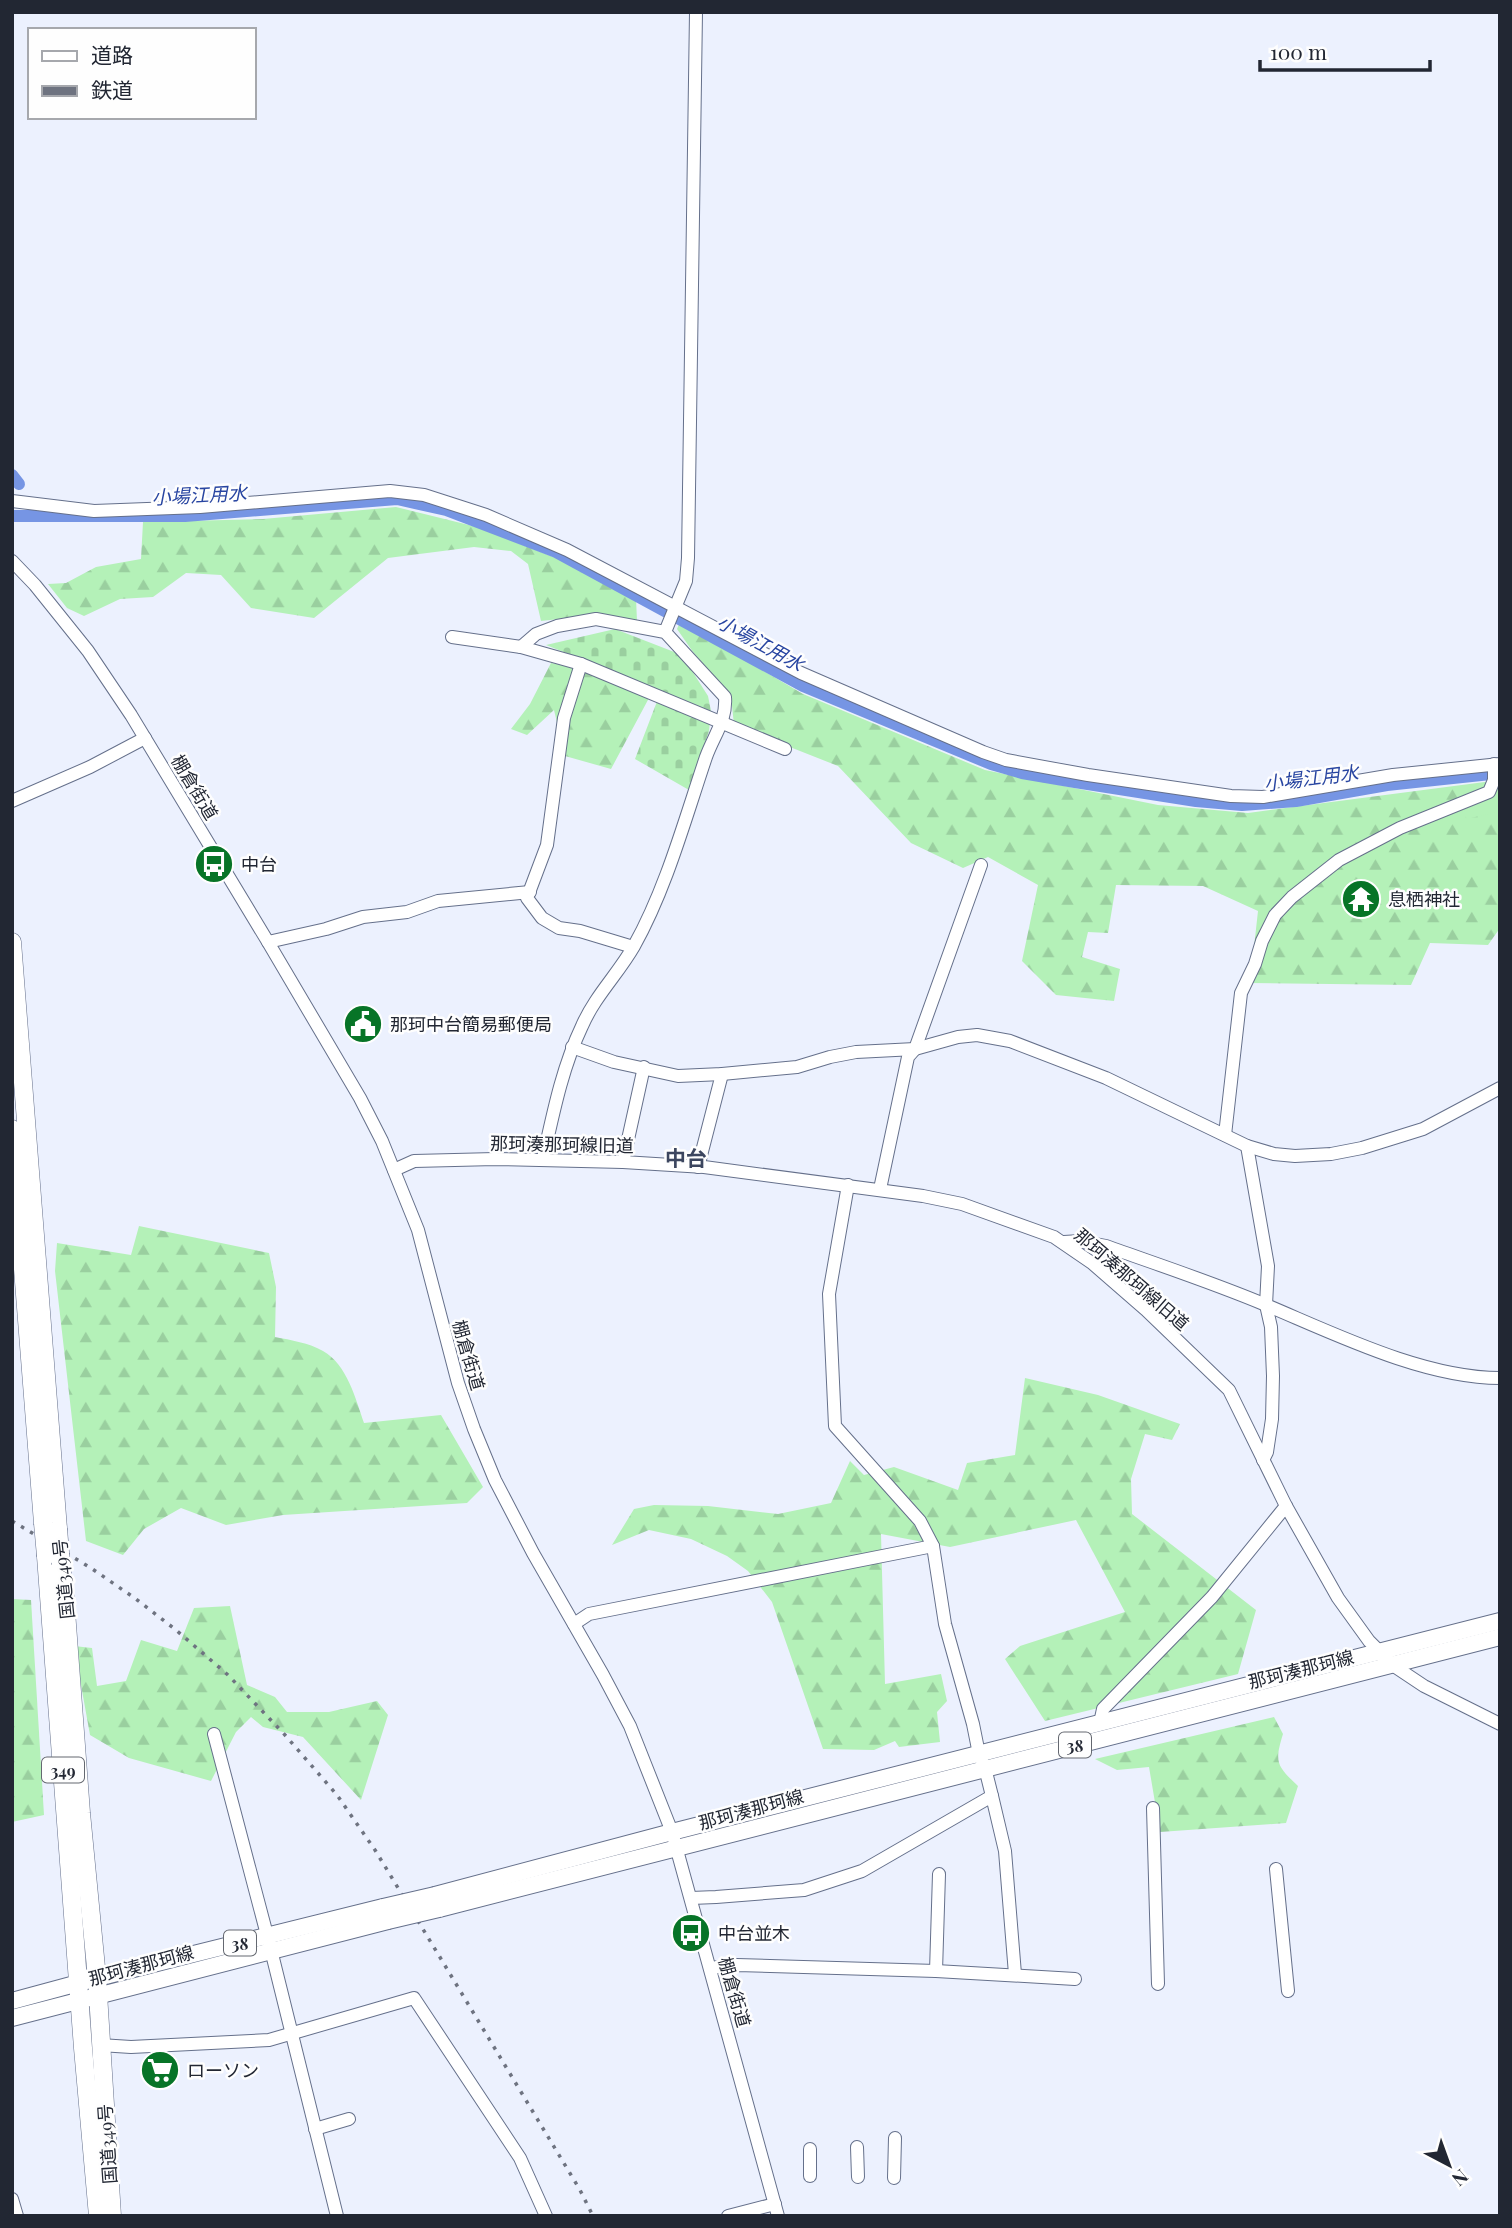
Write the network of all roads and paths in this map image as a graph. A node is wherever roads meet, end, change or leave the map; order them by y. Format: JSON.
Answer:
{"nodes":[{"id":1,"x":696,"y":12,"type":"edge"},
{"id":2,"x":12,"y":501,"type":"edge"},
{"id":3,"x":12,"y":561,"type":"edge"},
{"id":4,"x":671,"y":618,"type":"junction"},
{"id":5,"x":452,"y":637,"type":"dead end"},
{"id":6,"x":521,"y":648,"type":"junction"},
{"id":7,"x":581,"y":664,"type":"junction"},
{"id":8,"x":721,"y":723,"type":"junction"},
{"id":9,"x":145,"y":738,"type":"junction"},
{"id":10,"x":785,"y":749,"type":"dead end"},
{"id":11,"x":1495,"y":770,"type":"edge"},
{"id":12,"x":12,"y":801,"type":"edge"},
{"id":13,"x":981,"y":865,"type":"dead end"},
{"id":14,"x":530,"y":892,"type":"junction"},
{"id":15,"x":12,"y":942,"type":"edge"},
{"id":16,"x":268,"y":942,"type":"junction"},
{"id":17,"x":634,"y":947,"type":"junction"},
{"id":18,"x":572,"y":1047,"type":"junction"},
{"id":19,"x":915,"y":1049,"type":"junction"},
{"id":20,"x":644,"y":1067,"type":"junction"},
{"id":21,"x":722,"y":1074,"type":"junction"},
{"id":22,"x":1500,"y":1088,"type":"edge"},
{"id":23,"x":12,"y":1129,"type":"edge"},
{"id":24,"x":1225,"y":1135,"type":"junction"},
{"id":25,"x":1247,"y":1146,"type":"junction"},
{"id":26,"x":543,"y":1159,"type":"junction"},
{"id":27,"x":623,"y":1162,"type":"junction"},
{"id":28,"x":698,"y":1167,"type":"junction"},
{"id":29,"x":394,"y":1170,"type":"junction"},
{"id":30,"x":848,"y":1185,"type":"junction"},
{"id":31,"x":880,"y":1189,"type":"junction"},
{"id":32,"x":1064,"y":1242,"type":"junction"},
{"id":33,"x":1266,"y":1305,"type":"junction"},
{"id":34,"x":1500,"y":1378,"type":"edge"},
{"id":35,"x":1263,"y":1460,"type":"junction"},
{"id":36,"x":1286,"y":1506,"type":"junction"},
{"id":37,"x":50,"y":1526,"type":"junction"},
{"id":38,"x":933,"y":1546,"type":"junction"},
{"id":39,"x":54,"y":1560,"type":"junction"},
{"id":40,"x":1500,"y":1621,"type":"edge"},
{"id":41,"x":575,"y":1624,"type":"junction"},
{"id":42,"x":1500,"y":1637,"type":"edge"},
{"id":43,"x":1380,"y":1652,"type":"junction"},
{"id":44,"x":1394,"y":1666,"type":"junction"},
{"id":45,"x":1100,"y":1723,"type":"junction"},
{"id":46,"x":1500,"y":1724,"type":"edge"},
{"id":47,"x":214,"y":1734,"type":"dead end"},
{"id":48,"x":982,"y":1761,"type":"junction"},
{"id":49,"x":992,"y":1796,"type":"junction"},
{"id":50,"x":1153,"y":1808,"type":"dead end"},
{"id":51,"x":674,"y":1840,"type":"junction"},
{"id":52,"x":1276,"y":1869,"type":"dead end"},
{"id":53,"x":939,"y":1874,"type":"dead end"},
{"id":54,"x":691,"y":1898,"type":"junction"},
{"id":55,"x":269,"y":1944,"type":"junction"},
{"id":56,"x":710,"y":1968,"type":"junction"},
{"id":57,"x":936,"y":1971,"type":"junction"},
{"id":58,"x":1015,"y":1974,"type":"junction"},
{"id":59,"x":1074,"y":1979,"type":"dead end"},
{"id":60,"x":1158,"y":1984,"type":"dead end"},
{"id":61,"x":98,"y":1987,"type":"junction"},
{"id":62,"x":79,"y":1992,"type":"junction"},
{"id":63,"x":1288,"y":1992,"type":"dead end"},
{"id":64,"x":12,"y":2001,"type":"edge"},
{"id":65,"x":12,"y":2018,"type":"edge"},
{"id":66,"x":292,"y":2034,"type":"junction"},
{"id":67,"x":100,"y":2045,"type":"junction"},
{"id":68,"x":349,"y":2119,"type":"dead end"},
{"id":69,"x":315,"y":2129,"type":"junction"},
{"id":70,"x":895,"y":2138,"type":"dead end"},
{"id":71,"x":857,"y":2147,"type":"dead end"},
{"id":72,"x":810,"y":2149,"type":"dead end"},
{"id":73,"x":810,"y":2176,"type":"dead end"},
{"id":74,"x":858,"y":2177,"type":"dead end"},
{"id":75,"x":894,"y":2178,"type":"dead end"},
{"id":76,"x":12,"y":2199,"type":"edge"},
{"id":77,"x":776,"y":2210,"type":"edge"},
{"id":78,"x":17,"y":2216,"type":"edge"},
{"id":79,"x":97,"y":2216,"type":"edge"},
{"id":80,"x":112,"y":2216,"type":"edge"},
{"id":81,"x":337,"y":2216,"type":"edge"},
{"id":82,"x":546,"y":2216,"type":"edge"},
{"id":83,"x":729,"y":2216,"type":"edge"}],
"edges":[{"from":1,"to":4,"type":"street"},
{"from":2,"to":4,"type":"street"},
{"from":3,"to":9,"type":"street","name":"棚倉街道"},
{"from":4,"to":6,"type":"street"},
{"from":4,"to":8,"type":"street"},
{"from":4,"to":11,"type":"street"},
{"from":5,"to":6,"type":"street"},
{"from":6,"to":7,"type":"street"},
{"from":7,"to":8,"type":"street"},
{"from":7,"to":14,"type":"street"},
{"from":8,"to":10,"type":"street"},
{"from":8,"to":17,"type":"street"},
{"from":9,"to":12,"type":"street"},
{"from":9,"to":16,"type":"street","name":"棚倉街道"},
{"from":11,"to":24,"type":"street"},
{"from":13,"to":19,"type":"street"},
{"from":14,"to":16,"type":"street"},
{"from":14,"to":17,"type":"street"},
{"from":15,"to":37,"type":"highway","name":"国道349号","number":"349"},
{"from":16,"to":29,"type":"street","name":"棚倉街道"},
{"from":17,"to":18,"type":"street"},
{"from":18,"to":20,"type":"street"},
{"from":18,"to":26,"type":"street"},
{"from":19,"to":21,"type":"street"},
{"from":19,"to":24,"type":"street"},
{"from":19,"to":31,"type":"street"},
{"from":20,"to":21,"type":"street"},
{"from":20,"to":27,"type":"street"},
{"from":21,"to":28,"type":"street"},
{"from":22,"to":25,"type":"street"},
{"from":23,"to":37,"type":"highway","name":"国道349号","number":"349"},
{"from":24,"to":25,"type":"street"},
{"from":25,"to":33,"type":"street"},
{"from":26,"to":27,"type":"street","name":"那珂湊那珂線旧道"},
{"from":26,"to":29,"type":"street","name":"那珂湊那珂線旧道"},
{"from":27,"to":28,"type":"street","name":"那珂湊那珂線旧道"},
{"from":28,"to":30,"type":"street","name":"那珂湊那珂線旧道"},
{"from":29,"to":41,"type":"street","name":"棚倉街道"},
{"from":30,"to":31,"type":"street","name":"那珂湊那珂線旧道"},
{"from":30,"to":38,"type":"street"},
{"from":31,"to":32,"type":"street","name":"那珂湊那珂線旧道"},
{"from":32,"to":33,"type":"street"},
{"from":32,"to":35,"type":"street","name":"那珂湊那珂線旧道"},
{"from":33,"to":34,"type":"street"},
{"from":33,"to":35,"type":"street"},
{"from":35,"to":36,"type":"street","name":"那珂湊那珂線旧道"},
{"from":36,"to":43,"type":"street","name":"那珂湊那珂線旧道"},
{"from":36,"to":45,"type":"street"},
{"from":37,"to":39,"type":"highway","name":"国道349号","number":"349","bridge":true},
{"from":38,"to":41,"type":"street"},
{"from":38,"to":48,"type":"street"},
{"from":39,"to":61,"type":"highway","name":"国道349号","number":"349"},
{"from":39,"to":62,"type":"highway","name":"国道349号","number":"349"},
{"from":40,"to":43,"type":"main road","name":"那珂湊那珂線","number":"38"},
{"from":41,"to":51,"type":"street","name":"棚倉街道"},
{"from":42,"to":44,"type":"main road","name":"那珂湊那珂線","number":"38"},
{"from":43,"to":44,"type":"street","name":"那珂湊那珂線旧道"},
{"from":43,"to":45,"type":"main road","name":"那珂湊那珂線","number":"38"},
{"from":44,"to":46,"type":"street","name":"那珂湊那珂線旧道"},
{"from":44,"to":48,"type":"main road","name":"那珂湊那珂線","number":"38"},
{"from":45,"to":48,"type":"main road","name":"那珂湊那珂線","number":"38"},
{"from":47,"to":55,"type":"street"},
{"from":48,"to":49,"type":"street"},
{"from":48,"to":51,"type":"main road","name":"那珂湊那珂線","number":"38"},
{"from":49,"to":54,"type":"street"},
{"from":49,"to":58,"type":"street"},
{"from":50,"to":60,"type":"street"},
{"from":51,"to":54,"type":"street","name":"棚倉街道"},
{"from":51,"to":55,"type":"main road","name":"那珂湊那珂線","number":"38","bridge":true},
{"from":52,"to":63,"type":"street"},
{"from":53,"to":57,"type":"street"},
{"from":54,"to":56,"type":"street","name":"棚倉街道"},
{"from":55,"to":61,"type":"main road","name":"那珂湊那珂線","number":"38"},
{"from":55,"to":66,"type":"street"},
{"from":56,"to":57,"type":"street"},
{"from":56,"to":77,"type":"street","name":"棚倉街道"},
{"from":57,"to":58,"type":"street"},
{"from":58,"to":59,"type":"street"},
{"from":61,"to":62,"type":"main road","name":"那珂湊那珂線","number":"38"},
{"from":61,"to":67,"type":"highway","name":"国道349号","number":"349"},
{"from":62,"to":64,"type":"main road","name":"那珂湊那珂線","number":"38"},
{"from":62,"to":65,"type":"main road","name":"那珂湊那珂線","number":"38"},
{"from":62,"to":79,"type":"highway","name":"国道349号","number":"349"},
{"from":66,"to":67,"type":"street"},
{"from":66,"to":69,"type":"street"},
{"from":66,"to":82,"type":"street"},
{"from":67,"to":80,"type":"highway","name":"国道349号","number":"349"},
{"from":68,"to":69,"type":"street"},
{"from":69,"to":81,"type":"street"},
{"from":70,"to":75,"type":"street"},
{"from":71,"to":74,"type":"street"},
{"from":72,"to":73,"type":"street"},
{"from":76,"to":78,"type":"street"},
{"from":77,"to":83,"type":"street"}]}
